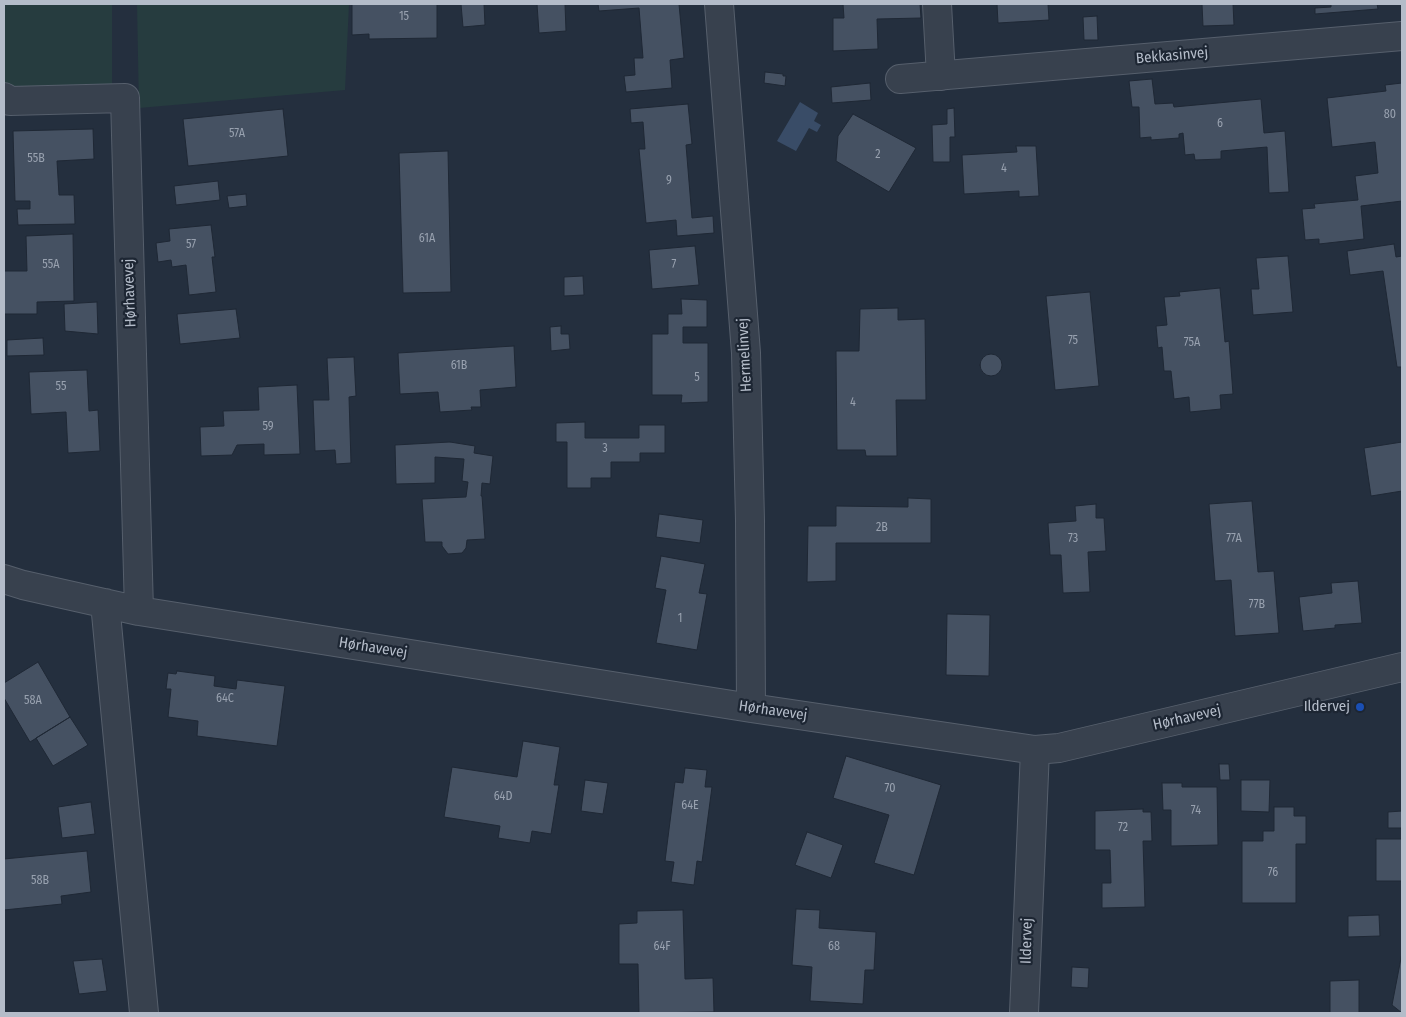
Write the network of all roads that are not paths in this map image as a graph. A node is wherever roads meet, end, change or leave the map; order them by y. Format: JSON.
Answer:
{"nodes":[{"id":1,"x":719,"y":4,"type":"edge"},
{"id":2,"x":937,"y":4,"type":"edge"},
{"id":3,"x":1402,"y":36,"type":"edge"},
{"id":4,"x":941,"y":76,"type":"junction"},
{"id":5,"x":900,"y":79,"type":"dead end"},
{"id":6,"x":4,"y":97,"type":"edge"},
{"id":7,"x":4,"y":579,"type":"edge"},
{"id":8,"x":104,"y":603,"type":"junction"},
{"id":9,"x":139,"y":611,"type":"junction"},
{"id":10,"x":1402,"y":667,"type":"edge"},
{"id":11,"x":750,"y":708,"type":"junction"},
{"id":12,"x":1035,"y":750,"type":"junction"},
{"id":13,"x":144,"y":1013,"type":"edge"},
{"id":14,"x":1024,"y":1013,"type":"edge"}],
"edges":[{"from":1,"to":11,"type":"street","name":"Hermelinvej"},
{"from":2,"to":4,"type":"street"},
{"from":3,"to":4,"type":"street","name":"Bekkasinvej"},
{"from":4,"to":5,"type":"street","name":"Bekkasinvej"},
{"from":6,"to":9,"type":"street","name":"Hørhavevej"},
{"from":7,"to":8,"type":"street","name":"Hørhavevej"},
{"from":8,"to":9,"type":"street","name":"Hørhavevej"},
{"from":8,"to":13,"type":"street"},
{"from":9,"to":11,"type":"street","name":"Hørhavevej"},
{"from":10,"to":12,"type":"street","name":"Hørhavevej"},
{"from":11,"to":12,"type":"street","name":"Hørhavevej"},
{"from":12,"to":14,"type":"street","name":"Ildervej"}]}
